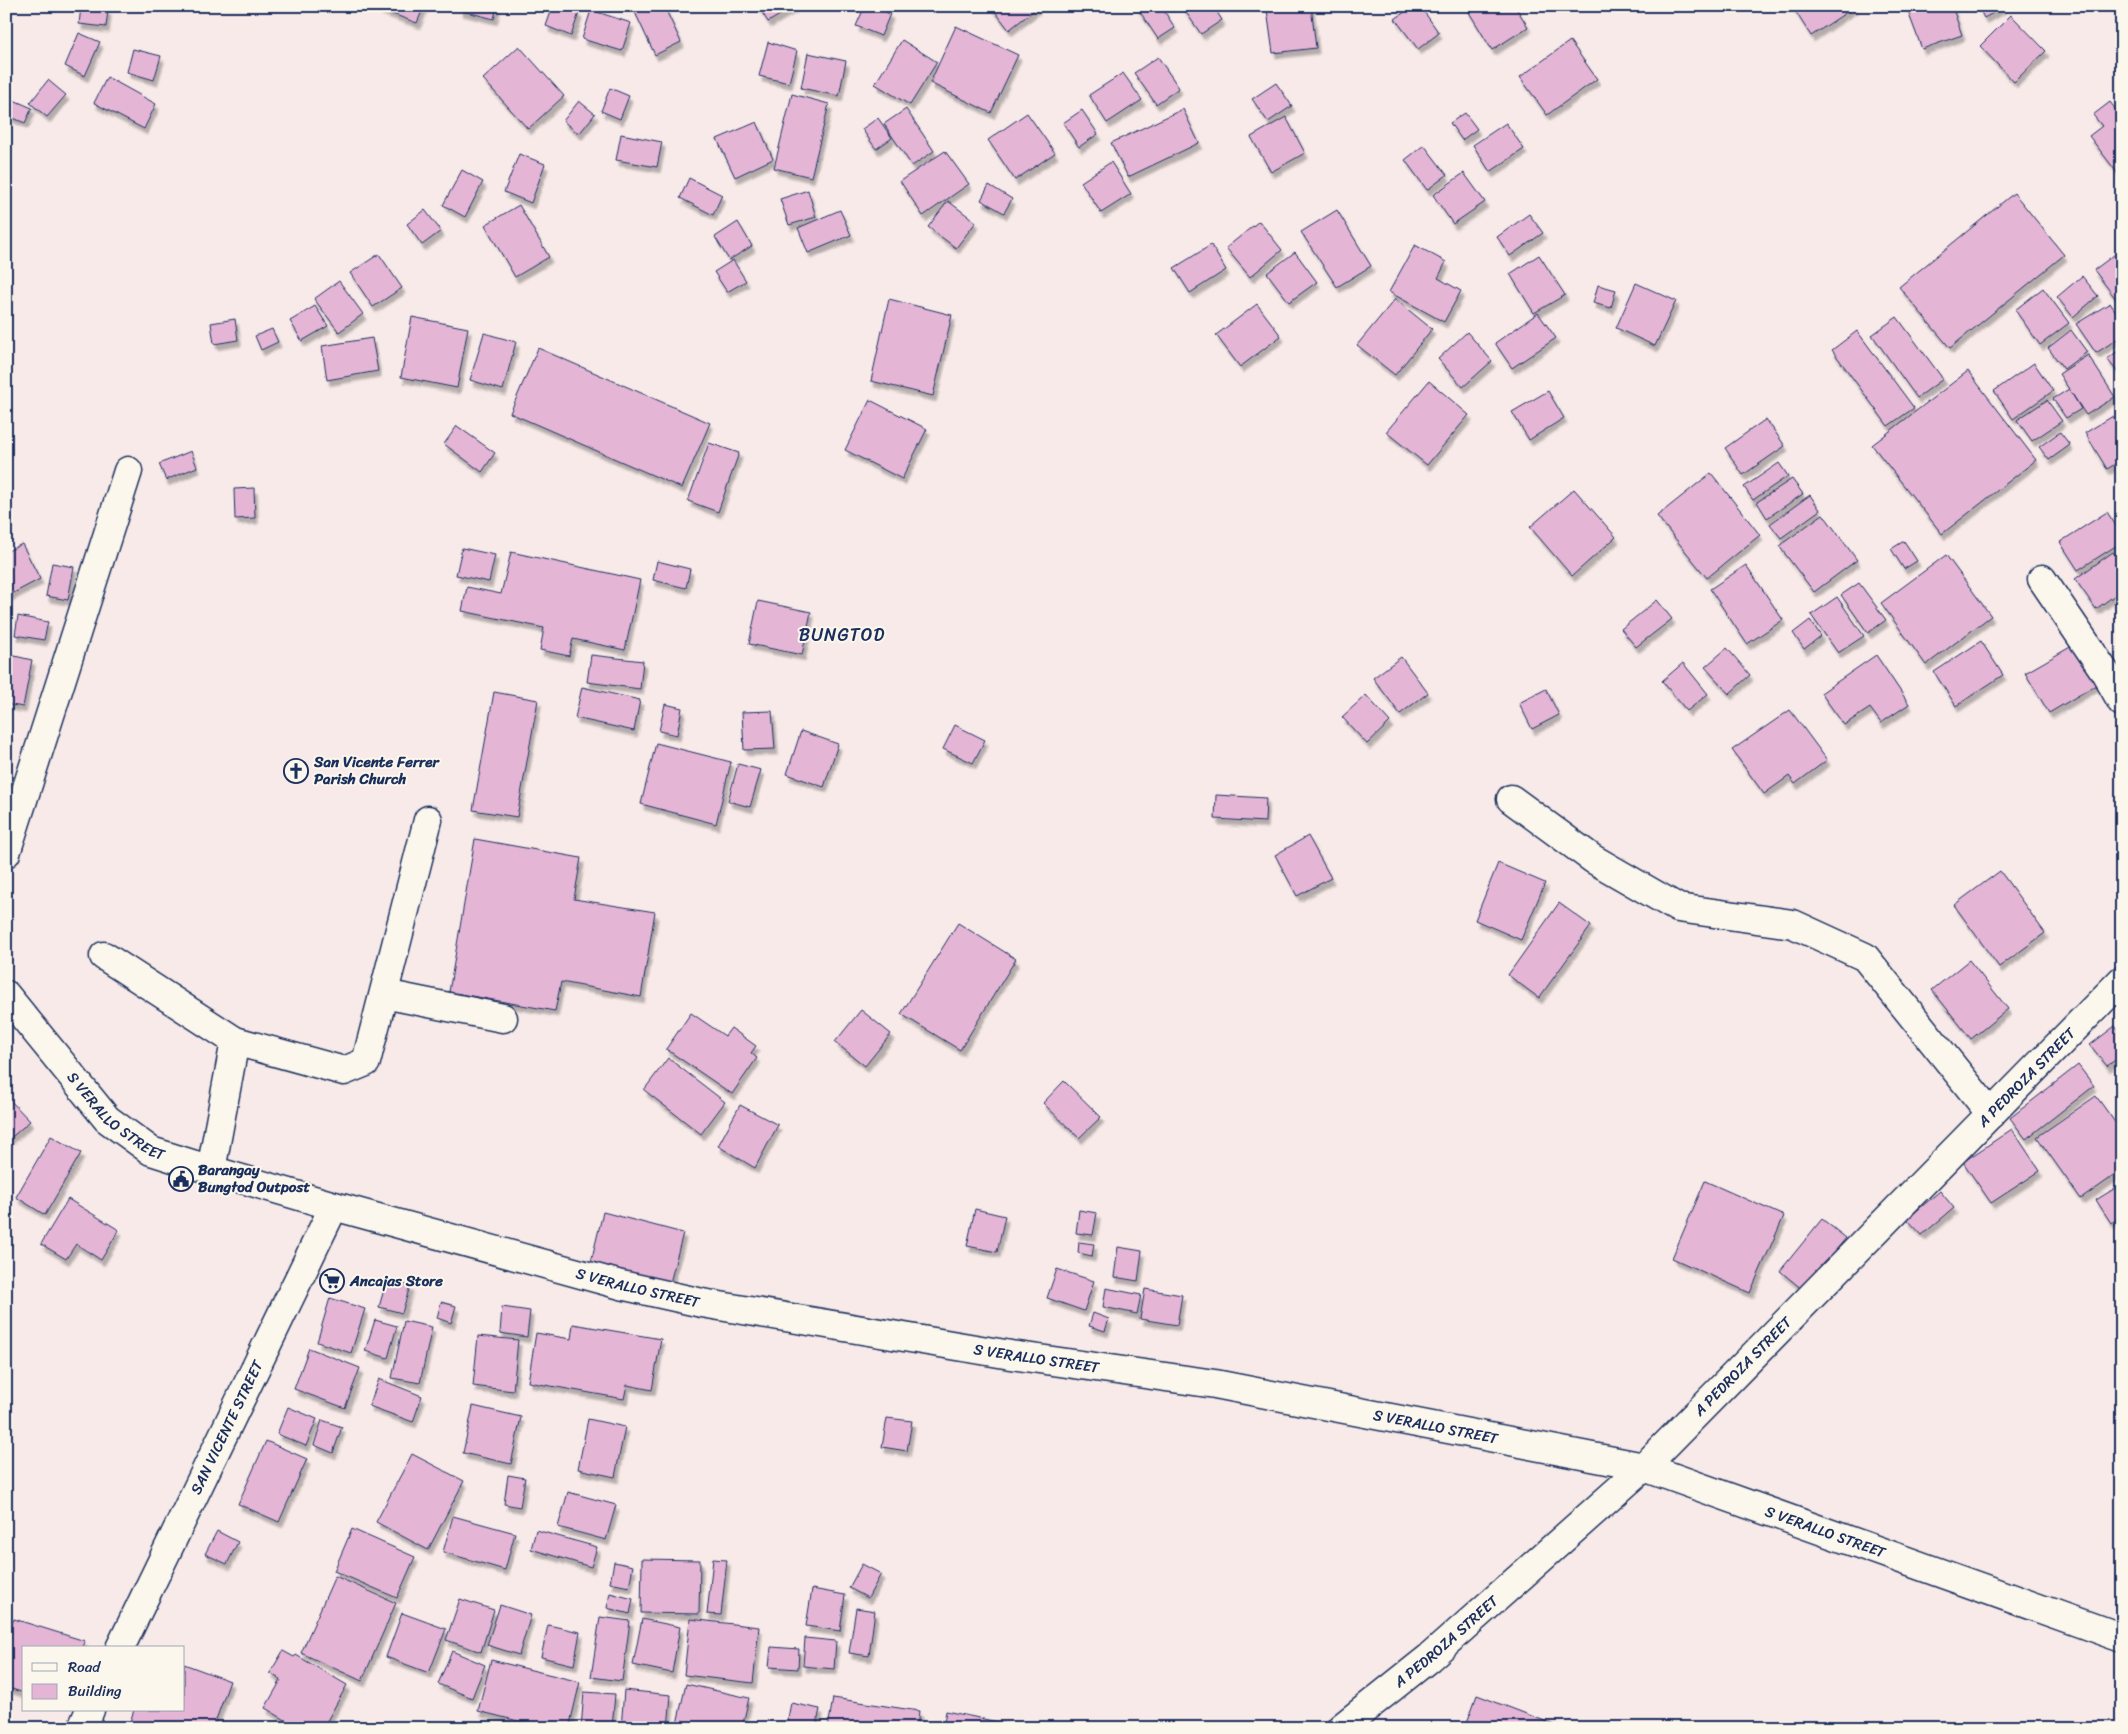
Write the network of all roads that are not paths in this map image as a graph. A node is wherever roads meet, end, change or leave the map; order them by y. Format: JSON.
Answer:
{"nodes":[{"id":1,"x":128,"y":471,"type":"dead end"},
{"id":2,"x":2042,"y":579,"type":"dead end"},
{"id":3,"x":2122,"y":702,"type":"edge"},
{"id":4,"x":1511,"y":799,"type":"dead end"},
{"id":5,"x":428,"y":820,"type":"dead end"},
{"id":6,"x":6,"y":853,"type":"edge"},
{"id":7,"x":104,"y":956,"type":"dead end"},
{"id":8,"x":2122,"y":980,"type":"edge"},
{"id":9,"x":384,"y":994,"type":"junction"},
{"id":10,"x":6,"y":995,"type":"edge"},
{"id":11,"x":503,"y":1018,"type":"dead end"},
{"id":12,"x":235,"y":1041,"type":"junction"},
{"id":13,"x":1991,"y":1114,"type":"junction"},
{"id":14,"x":211,"y":1170,"type":"junction"},
{"id":15,"x":334,"y":1206,"type":"junction"},
{"id":16,"x":1644,"y":1467,"type":"junction"},
{"id":17,"x":2122,"y":1638,"type":"edge"},
{"id":18,"x":121,"y":1646,"type":"edge"},
{"id":19,"x":89,"y":1712,"type":"edge"},
{"id":20,"x":82,"y":1728,"type":"edge"},
{"id":21,"x":1341,"y":1728,"type":"edge"}],
"edges":[{"from":1,"to":6,"type":"street"},
{"from":2,"to":3,"type":"street"},
{"from":4,"to":13,"type":"street"},
{"from":5,"to":9,"type":"street"},
{"from":7,"to":12,"type":"street"},
{"from":8,"to":13,"type":"street","name":"A PEDROZA STREET"},
{"from":9,"to":11,"type":"street"},
{"from":9,"to":12,"type":"street"},
{"from":10,"to":14,"type":"street","name":"S VERALLO STREET"},
{"from":12,"to":14,"type":"street"},
{"from":13,"to":16,"type":"street","name":"A PEDROZA STREET"},
{"from":14,"to":15,"type":"street","name":"S VERALLO STREET"},
{"from":15,"to":16,"type":"street","name":"S VERALLO STREET"},
{"from":15,"to":18,"type":"street","name":"SAN VICENTE STREET"},
{"from":16,"to":17,"type":"street","name":"S VERALLO STREET"},
{"from":16,"to":21,"type":"street","name":"A PEDROZA STREET"},
{"from":19,"to":20,"type":"street"}]}
